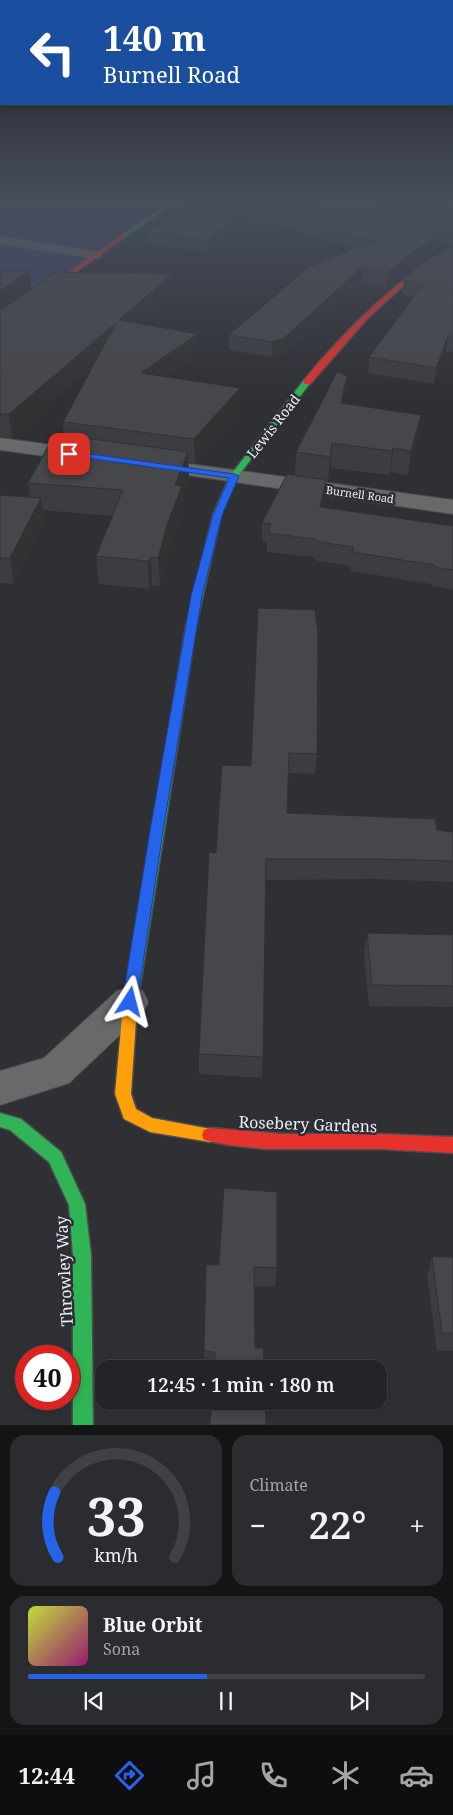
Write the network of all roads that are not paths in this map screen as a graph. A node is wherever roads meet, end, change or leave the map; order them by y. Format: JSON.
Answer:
{"nodes":[{"id":1,"x":79,"y":266,"type":"edge"},
{"id":2,"x":424,"y":266,"type":"edge"},
{"id":3,"x":0,"y":324,"type":"edge"},
{"id":4,"x":0,"y":444,"type":"edge"},
{"id":5,"x":100,"y":458,"type":"edge"},
{"id":6,"x":138,"y":463,"type":"edge"},
{"id":7,"x":234,"y":476,"type":"junction"},
{"id":8,"x":453,"y":507,"type":"edge"},
{"id":9,"x":130,"y":1002,"type":"junction"},
{"id":10,"x":0,"y":1088,"type":"edge"},
{"id":11,"x":0,"y":1120,"type":"edge"},
{"id":12,"x":453,"y":1145,"type":"edge"},
{"id":13,"x":83,"y":1425,"type":"edge"}],
"edges":[{"from":1,"to":3,"type":"street"},
{"from":2,"to":7,"type":"street","name":"Lewis Road"},
{"from":4,"to":5,"type":"street"},
{"from":6,"to":7,"type":"street","name":"Burnell Road"},
{"from":7,"to":8,"type":"street","name":"Burnell Road"},
{"from":7,"to":9,"type":"street","name":"Lewis Road"},
{"from":9,"to":10,"type":"street"},
{"from":9,"to":12,"type":"street","name":"Rosebery Gardens"},
{"from":11,"to":13,"type":"street","name":"Throwley Way"}]}
